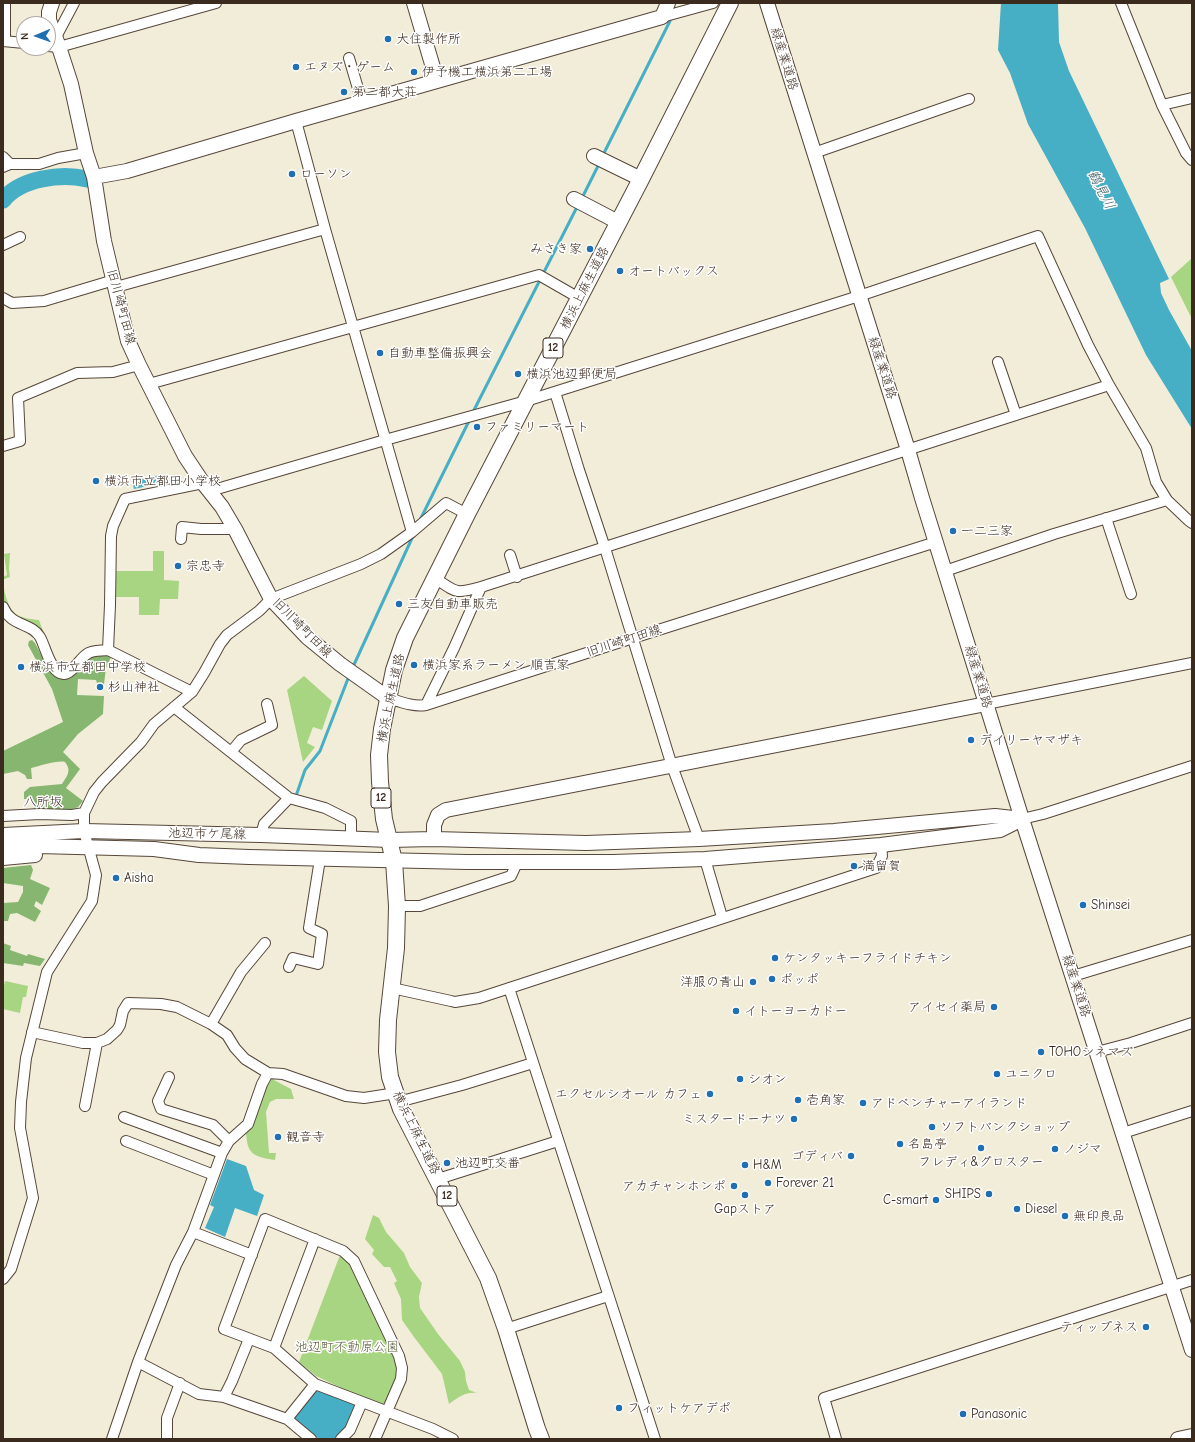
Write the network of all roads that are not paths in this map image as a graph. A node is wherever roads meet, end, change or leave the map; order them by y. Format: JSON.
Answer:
{"nodes":[{"id":1,"x":5,"y":3,"type":"edge"},
{"id":2,"x":52,"y":3,"type":"edge"},
{"id":3,"x":74,"y":3,"type":"edge"},
{"id":4,"x":216,"y":3,"type":"edge"},
{"id":5,"x":414,"y":3,"type":"edge"},
{"id":6,"x":668,"y":3,"type":"edge"},
{"id":7,"x":713,"y":3,"type":"edge"},
{"id":8,"x":730,"y":3,"type":"edge"},
{"id":9,"x":767,"y":3,"type":"edge"},
{"id":10,"x":1121,"y":3,"type":"edge"},
{"id":11,"x":50,"y":16,"type":"edge"},
{"id":12,"x":662,"y":17,"type":"junction"},
{"id":13,"x":56,"y":39,"type":"edge"},
{"id":14,"x":4,"y":41,"type":"edge"},
{"id":15,"x":16,"y":42,"type":"edge"},
{"id":16,"x":56,"y":43,"type":"edge"},
{"id":17,"x":56,"y":48,"type":"edge"},
{"id":18,"x":349,"y":58,"type":"dead end"},
{"id":19,"x":437,"y":81,"type":"junction"},
{"id":20,"x":1192,"y":98,"type":"edge"},
{"id":21,"x":969,"y":99,"type":"dead end"},
{"id":22,"x":362,"y":102,"type":"junction"},
{"id":23,"x":1162,"y":105,"type":"junction"},
{"id":24,"x":297,"y":125,"type":"junction"},
{"id":25,"x":86,"y":153,"type":"junction"},
{"id":26,"x":814,"y":153,"type":"junction"},
{"id":27,"x":600,"y":159,"type":"dead end"},
{"id":28,"x":1192,"y":160,"type":"edge"},
{"id":29,"x":5,"y":162,"type":"edge"},
{"id":30,"x":94,"y":177,"type":"junction"},
{"id":31,"x":641,"y":179,"type":"junction"},
{"id":32,"x":579,"y":201,"type":"dead end"},
{"id":33,"x":618,"y":222,"type":"junction"},
{"id":34,"x":325,"y":229,"type":"junction"},
{"id":35,"x":20,"y":237,"type":"dead end"},
{"id":36,"x":3,"y":245,"type":"edge"},
{"id":37,"x":115,"y":284,"type":"junction"},
{"id":38,"x":859,"y":296,"type":"junction"},
{"id":39,"x":3,"y":298,"type":"edge"},
{"id":40,"x":579,"y":298,"type":"junction"},
{"id":41,"x":354,"y":326,"type":"junction"},
{"id":42,"x":998,"y":362,"type":"dead end"},
{"id":43,"x":139,"y":365,"type":"junction"},
{"id":44,"x":149,"y":384,"type":"junction"},
{"id":45,"x":1109,"y":385,"type":"junction"},
{"id":46,"x":555,"y":392,"type":"junction"},
{"id":47,"x":526,"y":401,"type":"junction"},
{"id":48,"x":1016,"y":415,"type":"junction"},
{"id":49,"x":385,"y":440,"type":"junction"},
{"id":50,"x":3,"y":446,"type":"edge"},
{"id":51,"x":908,"y":450,"type":"junction"},
{"id":52,"x":206,"y":487,"type":"junction"},
{"id":53,"x":1167,"y":500,"type":"junction"},
{"id":54,"x":467,"y":514,"type":"junction"},
{"id":55,"x":1106,"y":518,"type":"junction"},
{"id":56,"x":1192,"y":523,"type":"edge"},
{"id":57,"x":235,"y":528,"type":"junction"},
{"id":58,"x":413,"y":532,"type":"junction"},
{"id":59,"x":181,"y":539,"type":"dead end"},
{"id":60,"x":936,"y":542,"type":"junction"},
{"id":61,"x":605,"y":548,"type":"junction"},
{"id":62,"x":510,"y":554,"type":"dead end"},
{"id":63,"x":945,"y":571,"type":"junction"},
{"id":64,"x":517,"y":577,"type":"junction"},
{"id":65,"x":435,"y":578,"type":"junction"},
{"id":66,"x":481,"y":587,"type":"junction"},
{"id":67,"x":1131,"y":594,"type":"dead end"},
{"id":68,"x":271,"y":599,"type":"junction"},
{"id":69,"x":3,"y":607,"type":"edge"},
{"id":70,"x":633,"y":638,"type":"junction"},
{"id":71,"x":108,"y":650,"type":"junction"},
{"id":72,"x":1192,"y":663,"type":"edge"},
{"id":73,"x":192,"y":692,"type":"junction"},
{"id":74,"x":388,"y":698,"type":"junction"},
{"id":75,"x":267,"y":704,"type":"dead end"},
{"id":76,"x":986,"y":704,"type":"junction"},
{"id":77,"x":426,"y":705,"type":"junction"},
{"id":78,"x":174,"y":707,"type":"junction"},
{"id":79,"x":231,"y":752,"type":"junction"},
{"id":80,"x":672,"y":766,"type":"junction"},
{"id":81,"x":1192,"y":766,"type":"edge"},
{"id":82,"x":289,"y":798,"type":"junction"},
{"id":83,"x":84,"y":813,"type":"junction"},
{"id":84,"x":3,"y":816,"type":"edge"},
{"id":85,"x":1022,"y":819,"type":"junction"},
{"id":86,"x":3,"y":830,"type":"edge"},
{"id":87,"x":84,"y":831,"type":"junction"},
{"id":88,"x":26,"y":833,"type":"junction"},
{"id":89,"x":3,"y":835,"type":"edge"},
{"id":90,"x":261,"y":835,"type":"junction"},
{"id":91,"x":351,"y":839,"type":"junction"},
{"id":92,"x":434,"y":839,"type":"junction"},
{"id":93,"x":699,"y":839,"type":"junction"},
{"id":94,"x":389,"y":840,"type":"junction"},
{"id":95,"x":881,"y":845,"type":"junction"},
{"id":96,"x":3,"y":847,"type":"edge"},
{"id":97,"x":89,"y":848,"type":"junction"},
{"id":98,"x":3,"y":858,"type":"edge"},
{"id":99,"x":320,"y":859,"type":"junction"},
{"id":100,"x":705,"y":859,"type":"junction"},
{"id":101,"x":394,"y":860,"type":"junction"},
{"id":102,"x":517,"y":862,"type":"junction"},
{"id":103,"x":397,"y":906,"type":"junction"},
{"id":104,"x":722,"y":917,"type":"junction"},
{"id":105,"x":1192,"y":940,"type":"edge"},
{"id":106,"x":265,"y":943,"type":"dead end"},
{"id":107,"x":289,"y":967,"type":"dead end"},
{"id":108,"x":1073,"y":976,"type":"junction"},
{"id":109,"x":392,"y":988,"type":"junction"},
{"id":110,"x":509,"y":988,"type":"junction"},
{"id":111,"x":1192,"y":1023,"type":"edge"},
{"id":112,"x":211,"y":1024,"type":"junction"},
{"id":113,"x":32,"y":1032,"type":"junction"},
{"id":114,"x":97,"y":1043,"type":"junction"},
{"id":115,"x":1097,"y":1052,"type":"junction"},
{"id":116,"x":533,"y":1063,"type":"junction"},
{"id":117,"x":268,"y":1073,"type":"junction"},
{"id":118,"x":169,"y":1077,"type":"dead end"},
{"id":119,"x":397,"y":1097,"type":"junction"},
{"id":120,"x":85,"y":1106,"type":"dead end"},
{"id":121,"x":1192,"y":1110,"type":"edge"},
{"id":122,"x":124,"y":1117,"type":"dead end"},
{"id":123,"x":1123,"y":1133,"type":"junction"},
{"id":124,"x":126,"y":1141,"type":"dead end"},
{"id":125,"x":229,"y":1141,"type":"junction"},
{"id":126,"x":558,"y":1141,"type":"junction"},
{"id":127,"x":222,"y":1153,"type":"junction"},
{"id":128,"x":214,"y":1175,"type":"junction"},
{"id":129,"x":438,"y":1179,"type":"junction"},
{"id":130,"x":193,"y":1232,"type":"junction"},
{"id":131,"x":315,"y":1239,"type":"junction"},
{"id":132,"x":252,"y":1255,"type":"junction"},
{"id":133,"x":3,"y":1278,"type":"edge"},
{"id":134,"x":1192,"y":1280,"type":"edge"},
{"id":135,"x":1171,"y":1286,"type":"junction"},
{"id":136,"x":608,"y":1296,"type":"junction"},
{"id":137,"x":506,"y":1329,"type":"junction"},
{"id":138,"x":250,"y":1339,"type":"junction"},
{"id":139,"x":274,"y":1348,"type":"junction"},
{"id":140,"x":1192,"y":1350,"type":"edge"},
{"id":141,"x":138,"y":1362,"type":"junction"},
{"id":142,"x":180,"y":1384,"type":"junction"},
{"id":143,"x":315,"y":1384,"type":"junction"},
{"id":144,"x":224,"y":1397,"type":"junction"},
{"id":145,"x":362,"y":1402,"type":"junction"},
{"id":146,"x":386,"y":1412,"type":"junction"},
{"id":147,"x":287,"y":1419,"type":"junction"},
{"id":148,"x":1192,"y":1436,"type":"edge"},
{"id":149,"x":112,"y":1439,"type":"edge"},
{"id":150,"x":167,"y":1439,"type":"edge"},
{"id":151,"x":311,"y":1439,"type":"edge"},
{"id":152,"x":341,"y":1439,"type":"edge"},
{"id":153,"x":375,"y":1439,"type":"edge"},
{"id":154,"x":453,"y":1439,"type":"edge"},
{"id":155,"x":541,"y":1439,"type":"edge"},
{"id":156,"x":655,"y":1439,"type":"edge"},
{"id":157,"x":836,"y":1439,"type":"edge"},
{"id":158,"x":1178,"y":1439,"type":"edge"}],
"edges":[{"from":1,"to":14,"type":"street"},
{"from":2,"to":11,"type":"street","name":"旧川崎町田線"},
{"from":3,"to":13,"type":"street"},
{"from":4,"to":16,"type":"street"},
{"from":5,"to":19,"type":"street"},
{"from":6,"to":12,"type":"street"},
{"from":7,"to":12,"type":"street"},
{"from":8,"to":31,"type":"main road","name":"横浜上麻生道路","number":"12"},
{"from":9,"to":26,"type":"street","name":"緑産業道路"},
{"from":10,"to":23,"type":"street"},
{"from":12,"to":19,"type":"street"},
{"from":14,"to":15,"type":"street"},
{"from":17,"to":25,"type":"street","name":"旧川崎町田線"},
{"from":18,"to":22,"type":"street"},
{"from":19,"to":22,"type":"street"},
{"from":20,"to":23,"type":"street"},
{"from":21,"to":26,"type":"street"},
{"from":22,"to":24,"type":"street"},
{"from":23,"to":28,"type":"street"},
{"from":24,"to":30,"type":"street"},
{"from":24,"to":34,"type":"street"},
{"from":25,"to":29,"type":"street"},
{"from":25,"to":30,"type":"street","name":"旧川崎町田線"},
{"from":26,"to":38,"type":"street","name":"緑産業道路"},
{"from":27,"to":31,"type":"street"},
{"from":30,"to":37,"type":"street","name":"旧川崎町田線"},
{"from":31,"to":33,"type":"main road","name":"横浜上麻生道路","number":"12"},
{"from":32,"to":33,"type":"street"},
{"from":33,"to":40,"type":"main road","name":"横浜上麻生道路","number":"12"},
{"from":34,"to":37,"type":"street"},
{"from":34,"to":41,"type":"street"},
{"from":35,"to":36,"type":"street"},
{"from":37,"to":39,"type":"street"},
{"from":37,"to":43,"type":"street","name":"旧川崎町田線"},
{"from":38,"to":45,"type":"street"},
{"from":38,"to":46,"type":"street"},
{"from":38,"to":51,"type":"street","name":"緑産業道路"},
{"from":40,"to":41,"type":"street"},
{"from":40,"to":47,"type":"main road","name":"横浜上麻生道路","number":"12"},
{"from":41,"to":44,"type":"street"},
{"from":41,"to":49,"type":"street"},
{"from":42,"to":48,"type":"street"},
{"from":43,"to":44,"type":"street","name":"旧川崎町田線"},
{"from":43,"to":50,"type":"street"},
{"from":44,"to":52,"type":"street","name":"旧川崎町田線"},
{"from":45,"to":48,"type":"street"},
{"from":45,"to":53,"type":"street"},
{"from":46,"to":47,"type":"street"},
{"from":46,"to":61,"type":"street"},
{"from":47,"to":49,"type":"street"},
{"from":47,"to":54,"type":"main road","name":"横浜上麻生道路","number":"12"},
{"from":48,"to":51,"type":"street"},
{"from":49,"to":52,"type":"street"},
{"from":49,"to":58,"type":"street"},
{"from":51,"to":60,"type":"street","name":"緑産業道路"},
{"from":51,"to":61,"type":"street"},
{"from":52,"to":57,"type":"street","name":"旧川崎町田線"},
{"from":52,"to":71,"type":"street"},
{"from":53,"to":55,"type":"street"},
{"from":53,"to":56,"type":"street"},
{"from":54,"to":58,"type":"street"},
{"from":54,"to":65,"type":"main road","name":"横浜上麻生道路","number":"12"},
{"from":55,"to":63,"type":"street"},
{"from":55,"to":67,"type":"street"},
{"from":57,"to":59,"type":"street"},
{"from":57,"to":68,"type":"street","name":"旧川崎町田線"},
{"from":58,"to":68,"type":"street"},
{"from":60,"to":63,"type":"street","name":"緑産業道路"},
{"from":60,"to":70,"type":"street","name":"旧川崎町田線"},
{"from":61,"to":64,"type":"street"},
{"from":61,"to":70,"type":"street"},
{"from":62,"to":64,"type":"street"},
{"from":63,"to":76,"type":"street","name":"緑産業道路"},
{"from":64,"to":66,"type":"street"},
{"from":65,"to":66,"type":"street"},
{"from":65,"to":74,"type":"main road","name":"横浜上麻生道路","number":"12"},
{"from":66,"to":77,"type":"street"},
{"from":68,"to":73,"type":"street"},
{"from":68,"to":74,"type":"street","name":"旧川崎町田線"},
{"from":69,"to":71,"type":"street"},
{"from":70,"to":77,"type":"street","name":"旧川崎町田線"},
{"from":70,"to":80,"type":"street"},
{"from":71,"to":73,"type":"street"},
{"from":72,"to":76,"type":"street"},
{"from":73,"to":78,"type":"street"},
{"from":74,"to":77,"type":"street","name":"旧川崎町田線"},
{"from":74,"to":94,"type":"main road","name":"横浜上麻生道路","number":"12"},
{"from":75,"to":79,"type":"street"},
{"from":76,"to":80,"type":"street"},
{"from":76,"to":85,"type":"street","name":"緑産業道路"},
{"from":78,"to":79,"type":"street"},
{"from":78,"to":83,"type":"street"},
{"from":79,"to":82,"type":"street"},
{"from":80,"to":92,"type":"street"},
{"from":80,"to":93,"type":"street"},
{"from":81,"to":85,"type":"street"},
{"from":82,"to":90,"type":"street"},
{"from":82,"to":91,"type":"street"},
{"from":83,"to":84,"type":"street","name":"八所坂"},
{"from":83,"to":87,"type":"street"},
{"from":85,"to":93,"type":"street","name":"池辺市ケ尾線"},
{"from":85,"to":95,"type":"street","name":"池辺市ケ尾線"},
{"from":85,"to":108,"type":"street","name":"緑産業道路"},
{"from":86,"to":88,"type":"street","name":"池辺市ケ尾線"},
{"from":87,"to":88,"type":"street","name":"池辺市ケ尾線"},
{"from":87,"to":90,"type":"street","name":"池辺市ケ尾線"},
{"from":87,"to":97,"type":"street"},
{"from":88,"to":89,"type":"street","name":"池辺市ケ尾線"},
{"from":90,"to":91,"type":"street","name":"池辺市ケ尾線"},
{"from":91,"to":94,"type":"street","name":"池辺市ケ尾線"},
{"from":92,"to":93,"type":"street","name":"池辺市ケ尾線"},
{"from":92,"to":94,"type":"street","name":"池辺市ケ尾線"},
{"from":94,"to":101,"type":"main road","name":"横浜上麻生道路","number":"12"},
{"from":95,"to":100,"type":"street","name":"池辺市ケ尾線"},
{"from":95,"to":104,"type":"street"},
{"from":96,"to":97,"type":"street","name":"池辺市ケ尾線"},
{"from":97,"to":98,"type":"street","name":"池辺市ケ尾線"},
{"from":97,"to":99,"type":"street","name":"池辺市ケ尾線"},
{"from":97,"to":113,"type":"street"},
{"from":99,"to":101,"type":"street","name":"池辺市ケ尾線"},
{"from":99,"to":107,"type":"street"},
{"from":100,"to":102,"type":"street","name":"池辺市ケ尾線"},
{"from":100,"to":104,"type":"street"},
{"from":101,"to":102,"type":"street","name":"池辺市ケ尾線"},
{"from":101,"to":103,"type":"main road","name":"横浜上麻生道路","number":"12"},
{"from":102,"to":103,"type":"street"},
{"from":103,"to":109,"type":"main road","name":"横浜上麻生道路","number":"12"},
{"from":104,"to":110,"type":"street"},
{"from":105,"to":108,"type":"street"},
{"from":106,"to":112,"type":"street"},
{"from":108,"to":115,"type":"street","name":"緑産業道路"},
{"from":109,"to":110,"type":"street"},
{"from":109,"to":119,"type":"main road","name":"横浜上麻生道路","number":"12"},
{"from":110,"to":116,"type":"street"},
{"from":111,"to":115,"type":"street"},
{"from":112,"to":114,"type":"street"},
{"from":112,"to":117,"type":"street"},
{"from":113,"to":114,"type":"street"},
{"from":113,"to":133,"type":"street"},
{"from":114,"to":120,"type":"street"},
{"from":115,"to":123,"type":"street","name":"緑産業道路"},
{"from":116,"to":119,"type":"street"},
{"from":116,"to":126,"type":"street"},
{"from":117,"to":119,"type":"street"},
{"from":117,"to":125,"type":"street"},
{"from":118,"to":125,"type":"street"},
{"from":119,"to":129,"type":"main road","name":"横浜上麻生道路","number":"12"},
{"from":121,"to":123,"type":"street"},
{"from":122,"to":127,"type":"street"},
{"from":123,"to":135,"type":"street","name":"緑産業道路"},
{"from":124,"to":128,"type":"street"},
{"from":125,"to":127,"type":"street"},
{"from":126,"to":129,"type":"street"},
{"from":126,"to":136,"type":"street"},
{"from":127,"to":128,"type":"street"},
{"from":128,"to":130,"type":"street"},
{"from":129,"to":137,"type":"main road","name":"横浜上麻生道路","number":"12"},
{"from":130,"to":132,"type":"street"},
{"from":130,"to":141,"type":"street"},
{"from":131,"to":132,"type":"street"},
{"from":131,"to":139,"type":"street"},
{"from":131,"to":146,"type":"street"},
{"from":132,"to":138,"type":"street"},
{"from":134,"to":135,"type":"street"},
{"from":135,"to":140,"type":"street","name":"緑産業道路"},
{"from":135,"to":157,"type":"street"},
{"from":136,"to":137,"type":"street"},
{"from":136,"to":156,"type":"street"},
{"from":137,"to":155,"type":"main road","name":"横浜上麻生道路","number":"12"},
{"from":138,"to":139,"type":"street"},
{"from":138,"to":144,"type":"street"},
{"from":139,"to":143,"type":"street"},
{"from":141,"to":142,"type":"street"},
{"from":141,"to":149,"type":"street"},
{"from":142,"to":144,"type":"street"},
{"from":142,"to":150,"type":"street"},
{"from":143,"to":145,"type":"street"},
{"from":143,"to":147,"type":"street"},
{"from":144,"to":147,"type":"street"},
{"from":145,"to":146,"type":"street"},
{"from":145,"to":152,"type":"street"},
{"from":146,"to":153,"type":"street"},
{"from":146,"to":154,"type":"street"},
{"from":147,"to":151,"type":"street"},
{"from":148,"to":158,"type":"street"}]}
